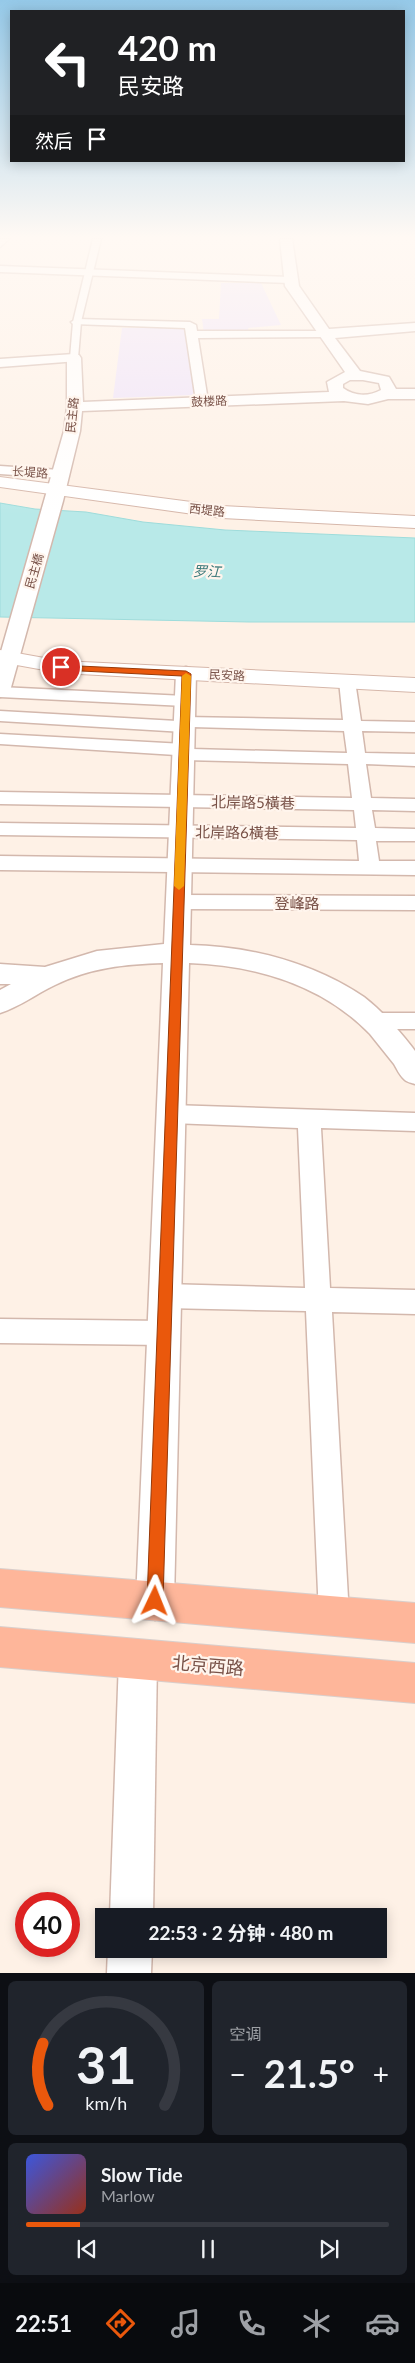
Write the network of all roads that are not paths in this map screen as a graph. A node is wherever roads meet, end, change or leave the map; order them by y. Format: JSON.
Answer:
{"nodes":[{"id":1,"x":76,"y":331,"type":"edge"},
{"id":2,"x":191,"y":331,"type":"edge"},
{"id":3,"x":324,"y":331,"type":"edge"},
{"id":4,"x":363,"y":331,"type":"edge"},
{"id":5,"x":326,"y":334,"type":"junction"},
{"id":6,"x":192,"y":335,"type":"junction"},
{"id":7,"x":74,"y":358,"type":"junction"},
{"id":8,"x":0,"y":363,"type":"edge"},
{"id":9,"x":355,"y":375,"type":"junction"},
{"id":10,"x":385,"y":394,"type":"junction"},
{"id":11,"x":415,"y":394,"type":"edge"},
{"id":12,"x":344,"y":396,"type":"junction"},
{"id":13,"x":202,"y":401,"type":"junction"},
{"id":14,"x":75,"y":406,"type":"junction"},
{"id":15,"x":0,"y":470,"type":"edge"},
{"id":16,"x":0,"y":482,"type":"edge"},
{"id":17,"x":57,"y":488,"type":"junction"},
{"id":18,"x":415,"y":522,"type":"edge"},
{"id":19,"x":8,"y":651,"type":"edge"},
{"id":20,"x":347,"y":681,"type":"junction"},
{"id":21,"x":415,"y":684,"type":"edge"},
{"id":22,"x":0,"y":691,"type":"edge"},
{"id":23,"x":0,"y":716,"type":"edge"},
{"id":24,"x":185,"y":721,"type":"junction"},
{"id":25,"x":352,"y":726,"type":"junction"},
{"id":26,"x":415,"y":727,"type":"edge"},
{"id":27,"x":0,"y":738,"type":"edge"},
{"id":28,"x":356,"y":758,"type":"junction"},
{"id":29,"x":415,"y":760,"type":"edge"},
{"id":30,"x":0,"y":798,"type":"edge"},
{"id":31,"x":182,"y":800,"type":"junction"},
{"id":32,"x":362,"y":804,"type":"junction"},
{"id":33,"x":415,"y":805,"type":"edge"},
{"id":34,"x":0,"y":829,"type":"edge"},
{"id":35,"x":181,"y":832,"type":"junction"},
{"id":36,"x":366,"y":834,"type":"junction"},
{"id":37,"x":415,"y":835,"type":"edge"},
{"id":38,"x":0,"y":863,"type":"edge"},
{"id":39,"x":180,"y":865,"type":"junction"},
{"id":40,"x":370,"y":868,"type":"junction"},
{"id":41,"x":415,"y":868,"type":"edge"},
{"id":42,"x":178,"y":902,"type":"junction"},
{"id":43,"x":415,"y":904,"type":"edge"},
{"id":44,"x":177,"y":954,"type":"junction"},
{"id":45,"x":0,"y":974,"type":"edge"},
{"id":46,"x":49,"y":977,"type":"junction"},
{"id":47,"x":0,"y":1003,"type":"edge"},
{"id":48,"x":373,"y":1021,"type":"junction"},
{"id":49,"x":415,"y":1021,"type":"edge"},
{"id":50,"x":415,"y":1073,"type":"edge"},
{"id":51,"x":171,"y":1114,"type":"junction"},
{"id":52,"x":309,"y":1118,"type":"junction"},
{"id":53,"x":415,"y":1122,"type":"edge"},
{"id":54,"x":166,"y":1296,"type":"junction"},
{"id":55,"x":318,"y":1300,"type":"junction"},
{"id":56,"x":415,"y":1302,"type":"edge"},
{"id":57,"x":0,"y":1331,"type":"edge"},
{"id":58,"x":164,"y":1334,"type":"junction"},
{"id":59,"x":0,"y":1588,"type":"edge"},
{"id":60,"x":155,"y":1601,"type":"junction"},
{"id":61,"x":334,"y":1616,"type":"junction"},
{"id":62,"x":415,"y":1623,"type":"edge"},
{"id":63,"x":0,"y":1647,"type":"edge"},
{"id":64,"x":138,"y":1659,"type":"junction"},
{"id":65,"x":415,"y":1683,"type":"edge"},
{"id":66,"x":130,"y":1908,"type":"edge"},
{"id":67,"x":130,"y":1958,"type":"edge"},
{"id":68,"x":129,"y":1973,"type":"edge"}],
"edges":[{"from":1,"to":7,"type":"street","name":"民主路"},
{"from":2,"to":6,"type":"street"},
{"from":3,"to":5,"type":"street"},
{"from":4,"to":5,"type":"street"},
{"from":5,"to":6,"type":"street"},
{"from":5,"to":9,"type":"street"},
{"from":6,"to":13,"type":"street"},
{"from":7,"to":8,"type":"street"},
{"from":7,"to":14,"type":"street","name":"民主路"},
{"from":9,"to":10,"type":"street"},
{"from":9,"to":12,"type":"street"},
{"from":10,"to":11,"type":"street","name":"鼓楼路"},
{"from":10,"to":12,"type":"street","name":"鼓楼路"},
{"from":12,"to":13,"type":"street","name":"鼓楼路"},
{"from":13,"to":14,"type":"street","name":"鼓楼路"},
{"from":14,"to":17,"type":"street","name":"民主路"},
{"from":15,"to":17,"type":"street","name":"长堤路"},
{"from":16,"to":17,"type":"main road","name":"西堤路"},
{"from":17,"to":18,"type":"main road","name":"西堤路"},
{"from":17,"to":19,"type":"street","name":"民主橋"},
{"from":19,"to":22,"type":"street","name":"民主橋"},
{"from":19,"to":24,"type":"main road","name":"民安路"},
{"from":20,"to":21,"type":"main road","name":"民安路"},
{"from":20,"to":24,"type":"main road","name":"民安路"},
{"from":20,"to":25,"type":"street"},
{"from":22,"to":24,"type":"street"},
{"from":23,"to":24,"type":"street"},
{"from":24,"to":25,"type":"street"},
{"from":24,"to":27,"type":"street"},
{"from":24,"to":28,"type":"street"},
{"from":24,"to":31,"type":"street"},
{"from":25,"to":26,"type":"street"},
{"from":25,"to":28,"type":"street"},
{"from":28,"to":29,"type":"street"},
{"from":28,"to":32,"type":"street"},
{"from":30,"to":31,"type":"street","name":"北岸路5橫巷"},
{"from":31,"to":32,"type":"street","name":"北岸路5橫巷"},
{"from":31,"to":35,"type":"street"},
{"from":32,"to":33,"type":"street","name":"北岸路5橫巷"},
{"from":32,"to":36,"type":"street"},
{"from":34,"to":35,"type":"street","name":"北岸路6橫巷"},
{"from":35,"to":36,"type":"street","name":"北岸路6橫巷"},
{"from":35,"to":39,"type":"street"},
{"from":36,"to":37,"type":"street","name":"北岸路6橫巷"},
{"from":36,"to":40,"type":"street"},
{"from":38,"to":39,"type":"street"},
{"from":39,"to":40,"type":"street"},
{"from":39,"to":42,"type":"street"},
{"from":40,"to":41,"type":"street"},
{"from":42,"to":43,"type":"street","name":"登峰路"},
{"from":42,"to":44,"type":"street"},
{"from":44,"to":46,"type":"street"},
{"from":44,"to":48,"type":"street"},
{"from":44,"to":51,"type":"street"},
{"from":45,"to":46,"type":"street"},
{"from":46,"to":47,"type":"street"},
{"from":48,"to":49,"type":"street"},
{"from":48,"to":50,"type":"street"},
{"from":51,"to":52,"type":"street"},
{"from":51,"to":54,"type":"street"},
{"from":52,"to":53,"type":"street"},
{"from":52,"to":55,"type":"street"},
{"from":54,"to":55,"type":"street"},
{"from":54,"to":58,"type":"street"},
{"from":55,"to":56,"type":"street"},
{"from":55,"to":61,"type":"street"},
{"from":57,"to":58,"type":"street"},
{"from":58,"to":60,"type":"street"},
{"from":59,"to":60,"type":"highway"},
{"from":60,"to":61,"type":"highway"},
{"from":61,"to":62,"type":"highway"},
{"from":63,"to":64,"type":"highway","name":"北京西路"},
{"from":64,"to":65,"type":"highway","name":"北京西路"},
{"from":64,"to":66,"type":"street"},
{"from":67,"to":68,"type":"street"}]}
